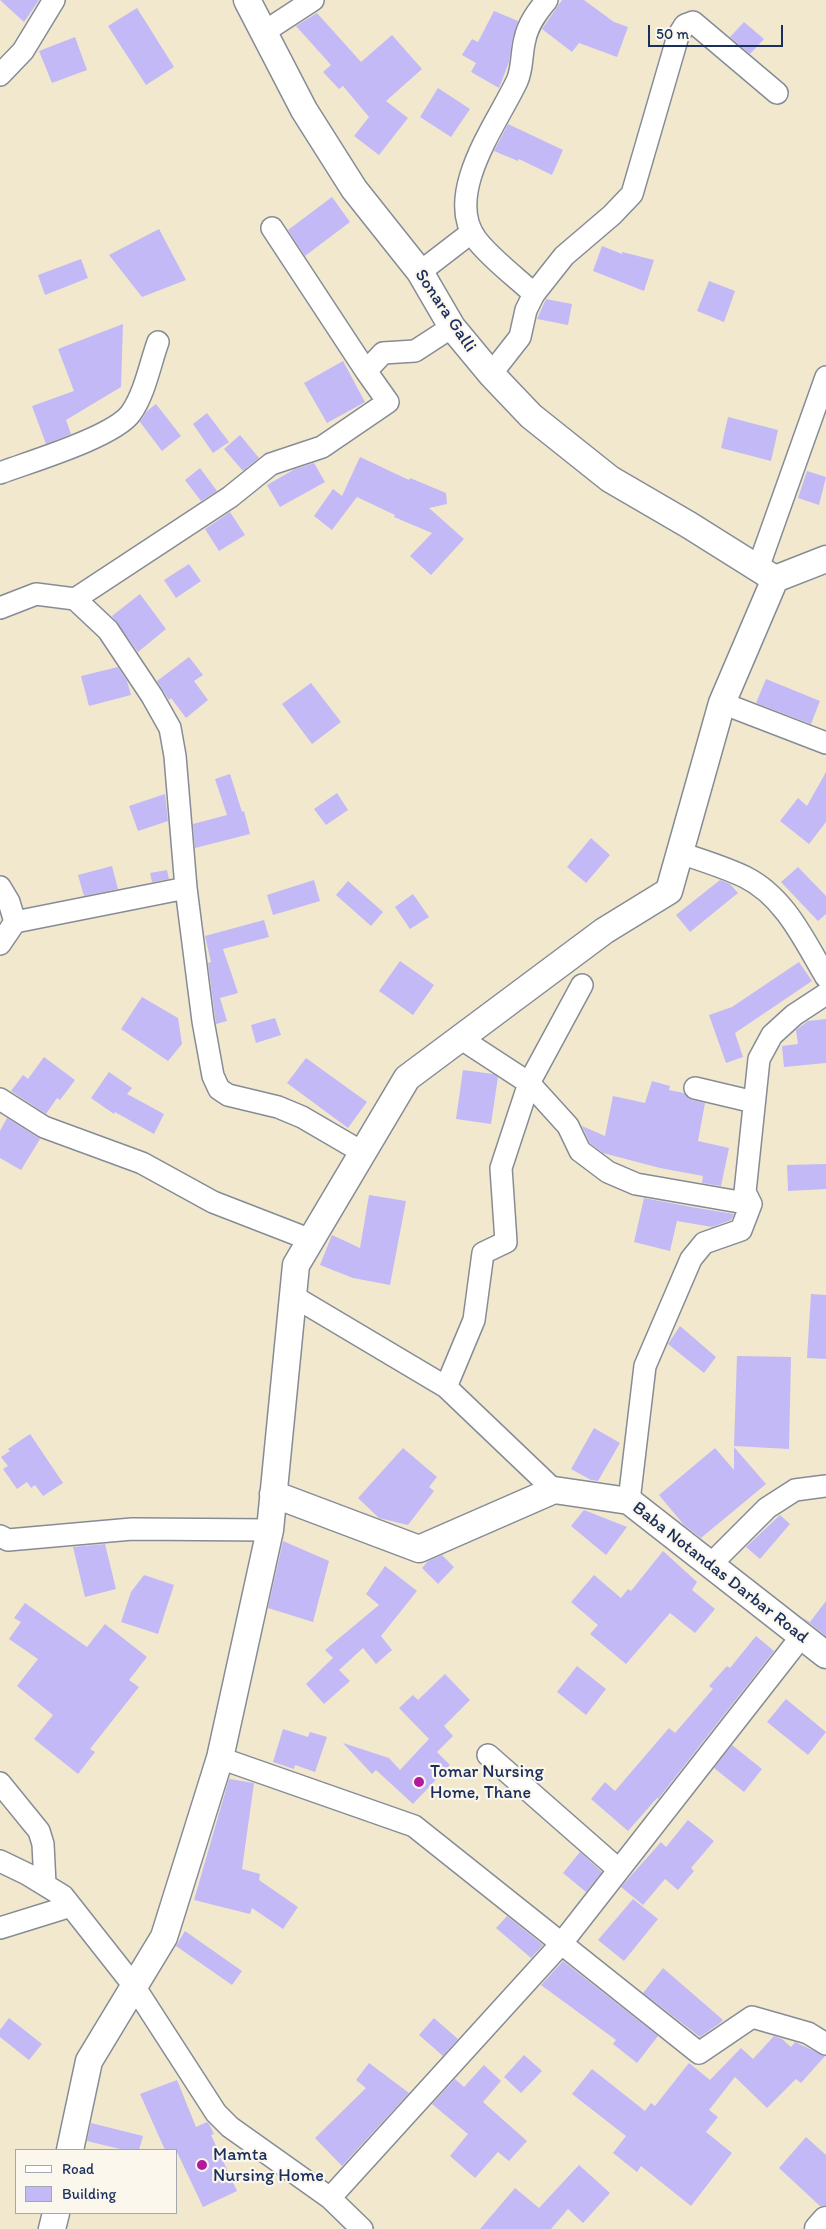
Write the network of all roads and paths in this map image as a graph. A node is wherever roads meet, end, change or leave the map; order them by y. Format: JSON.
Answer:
{"nodes":[{"id":1,"x":54,"y":0,"type":"edge"},
{"id":2,"x":247,"y":0,"type":"edge"},
{"id":3,"x":313,"y":0,"type":"edge"},
{"id":4,"x":547,"y":0,"type":"edge"},
{"id":5,"x":264,"y":32,"type":"junction"},
{"id":6,"x":0,"y":75,"type":"edge"},
{"id":7,"x":777,"y":93,"type":"dead end"},
{"id":8,"x":272,"y":228,"type":"dead end"},
{"id":9,"x":472,"y":232,"type":"junction"},
{"id":10,"x":420,"y":272,"type":"junction"},
{"id":11,"x":534,"y":294,"type":"junction"},
{"id":12,"x":452,"y":327,"type":"junction"},
{"id":13,"x":158,"y":342,"type":"dead end"},
{"id":14,"x":366,"y":371,"type":"junction"},
{"id":15,"x":491,"y":374,"type":"junction"},
{"id":16,"x":826,"y":377,"type":"edge"},
{"id":17,"x":0,"y":473,"type":"edge"},
{"id":18,"x":826,"y":559,"type":"edge"},
{"id":19,"x":766,"y":574,"type":"junction"},
{"id":20,"x":75,"y":599,"type":"junction"},
{"id":21,"x":0,"y":608,"type":"edge"},
{"id":22,"x":722,"y":703,"type":"junction"},
{"id":23,"x":826,"y":743,"type":"edge"},
{"id":24,"x":680,"y":852,"type":"junction"},
{"id":25,"x":0,"y":887,"type":"edge"},
{"id":26,"x":186,"y":888,"type":"junction"},
{"id":27,"x":15,"y":922,"type":"junction"},
{"id":28,"x":0,"y":944,"type":"edge"},
{"id":29,"x":826,"y":977,"type":"edge"},
{"id":30,"x":582,"y":985,"type":"dead end"},
{"id":31,"x":826,"y":994,"type":"edge"},
{"id":32,"x":460,"y":1038,"type":"junction"},
{"id":33,"x":529,"y":1083,"type":"junction"},
{"id":34,"x":695,"y":1088,"type":"dead end"},
{"id":35,"x":754,"y":1102,"type":"junction"},
{"id":36,"x":2,"y":1106,"type":"edge"},
{"id":37,"x":362,"y":1152,"type":"junction"},
{"id":38,"x":751,"y":1204,"type":"junction"},
{"id":39,"x":311,"y":1240,"type":"junction"},
{"id":40,"x":293,"y":1296,"type":"junction"},
{"id":41,"x":446,"y":1387,"type":"junction"},
{"id":42,"x":826,"y":1486,"type":"edge"},
{"id":43,"x":554,"y":1490,"type":"junction"},
{"id":44,"x":274,"y":1494,"type":"junction"},
{"id":45,"x":629,"y":1501,"type":"junction"},
{"id":46,"x":270,"y":1530,"type":"junction"},
{"id":47,"x":0,"y":1536,"type":"edge"},
{"id":48,"x":710,"y":1565,"type":"junction"},
{"id":49,"x":802,"y":1637,"type":"junction"},
{"id":50,"x":826,"y":1655,"type":"edge"},
{"id":51,"x":488,"y":1755,"type":"dead end"},
{"id":52,"x":220,"y":1758,"type":"junction"},
{"id":53,"x":0,"y":1783,"type":"edge"},
{"id":54,"x":0,"y":1861,"type":"edge"},
{"id":55,"x":619,"y":1870,"type":"junction"},
{"id":56,"x":45,"y":1884,"type":"junction"},
{"id":57,"x":72,"y":1906,"type":"junction"},
{"id":58,"x":0,"y":1928,"type":"edge"},
{"id":59,"x":562,"y":1944,"type":"junction"},
{"id":60,"x":134,"y":1986,"type":"junction"},
{"id":61,"x":826,"y":2044,"type":"edge"},
{"id":62,"x":70,"y":2149,"type":"edge"},
{"id":63,"x":330,"y":2198,"type":"junction"},
{"id":64,"x":56,"y":2214,"type":"edge"},
{"id":65,"x":826,"y":2220,"type":"edge"},
{"id":66,"x":52,"y":2229,"type":"edge"},
{"id":67,"x":362,"y":2229,"type":"edge"},
{"id":68,"x":818,"y":2229,"type":"edge"}],
"edges":[{"from":1,"to":6,"type":"street"},
{"from":2,"to":5,"type":"street","name":"Sonara Galli"},
{"from":3,"to":5,"type":"street"},
{"from":4,"to":9,"type":"street"},
{"from":5,"to":10,"type":"street","name":"Sonara Galli"},
{"from":7,"to":11,"type":"street"},
{"from":8,"to":14,"type":"street"},
{"from":9,"to":10,"type":"street"},
{"from":9,"to":11,"type":"street"},
{"from":10,"to":12,"type":"street","name":"Sonara Galli"},
{"from":11,"to":15,"type":"street"},
{"from":12,"to":14,"type":"street"},
{"from":12,"to":15,"type":"street","name":"Sonara Galli"},
{"from":13,"to":17,"type":"street"},
{"from":14,"to":20,"type":"street"},
{"from":15,"to":19,"type":"street","name":"Sonara Galli"},
{"from":16,"to":19,"type":"street"},
{"from":18,"to":19,"type":"street"},
{"from":19,"to":22,"type":"street"},
{"from":20,"to":21,"type":"street"},
{"from":20,"to":26,"type":"street"},
{"from":22,"to":23,"type":"street"},
{"from":22,"to":24,"type":"street"},
{"from":24,"to":29,"type":"street"},
{"from":24,"to":32,"type":"street"},
{"from":25,"to":27,"type":"street"},
{"from":26,"to":27,"type":"street"},
{"from":26,"to":37,"type":"street"},
{"from":27,"to":28,"type":"street"},
{"from":30,"to":33,"type":"street"},
{"from":31,"to":35,"type":"street"},
{"from":32,"to":33,"type":"street"},
{"from":32,"to":37,"type":"street"},
{"from":33,"to":38,"type":"street"},
{"from":33,"to":41,"type":"street"},
{"from":34,"to":35,"type":"street"},
{"from":35,"to":38,"type":"street"},
{"from":36,"to":39,"type":"street"},
{"from":37,"to":39,"type":"street"},
{"from":38,"to":45,"type":"street"},
{"from":39,"to":40,"type":"street"},
{"from":40,"to":41,"type":"street"},
{"from":40,"to":44,"type":"street"},
{"from":41,"to":43,"type":"street"},
{"from":42,"to":48,"type":"street"},
{"from":43,"to":44,"type":"street"},
{"from":43,"to":45,"type":"street","name":"Baba Notandas Darbar Road"},
{"from":44,"to":46,"type":"street"},
{"from":45,"to":48,"type":"street","name":"Baba Notandas Darbar Road"},
{"from":46,"to":47,"type":"street"},
{"from":46,"to":52,"type":"street"},
{"from":48,"to":49,"type":"street","name":"Baba Notandas Darbar Road"},
{"from":49,"to":50,"type":"street","name":"Baba Notandas Darbar Road"},
{"from":49,"to":55,"type":"street"},
{"from":51,"to":55,"type":"street"},
{"from":52,"to":59,"type":"street"},
{"from":52,"to":60,"type":"street"},
{"from":53,"to":56,"type":"street"},
{"from":54,"to":56,"type":"street"},
{"from":55,"to":59,"type":"street"},
{"from":56,"to":57,"type":"street"},
{"from":57,"to":58,"type":"street"},
{"from":57,"to":60,"type":"street"},
{"from":59,"to":61,"type":"street"},
{"from":59,"to":63,"type":"street"},
{"from":60,"to":62,"type":"street"},
{"from":60,"to":63,"type":"street"},
{"from":63,"to":67,"type":"street"},
{"from":64,"to":66,"type":"street"},
{"from":65,"to":68,"type":"street"}]}
